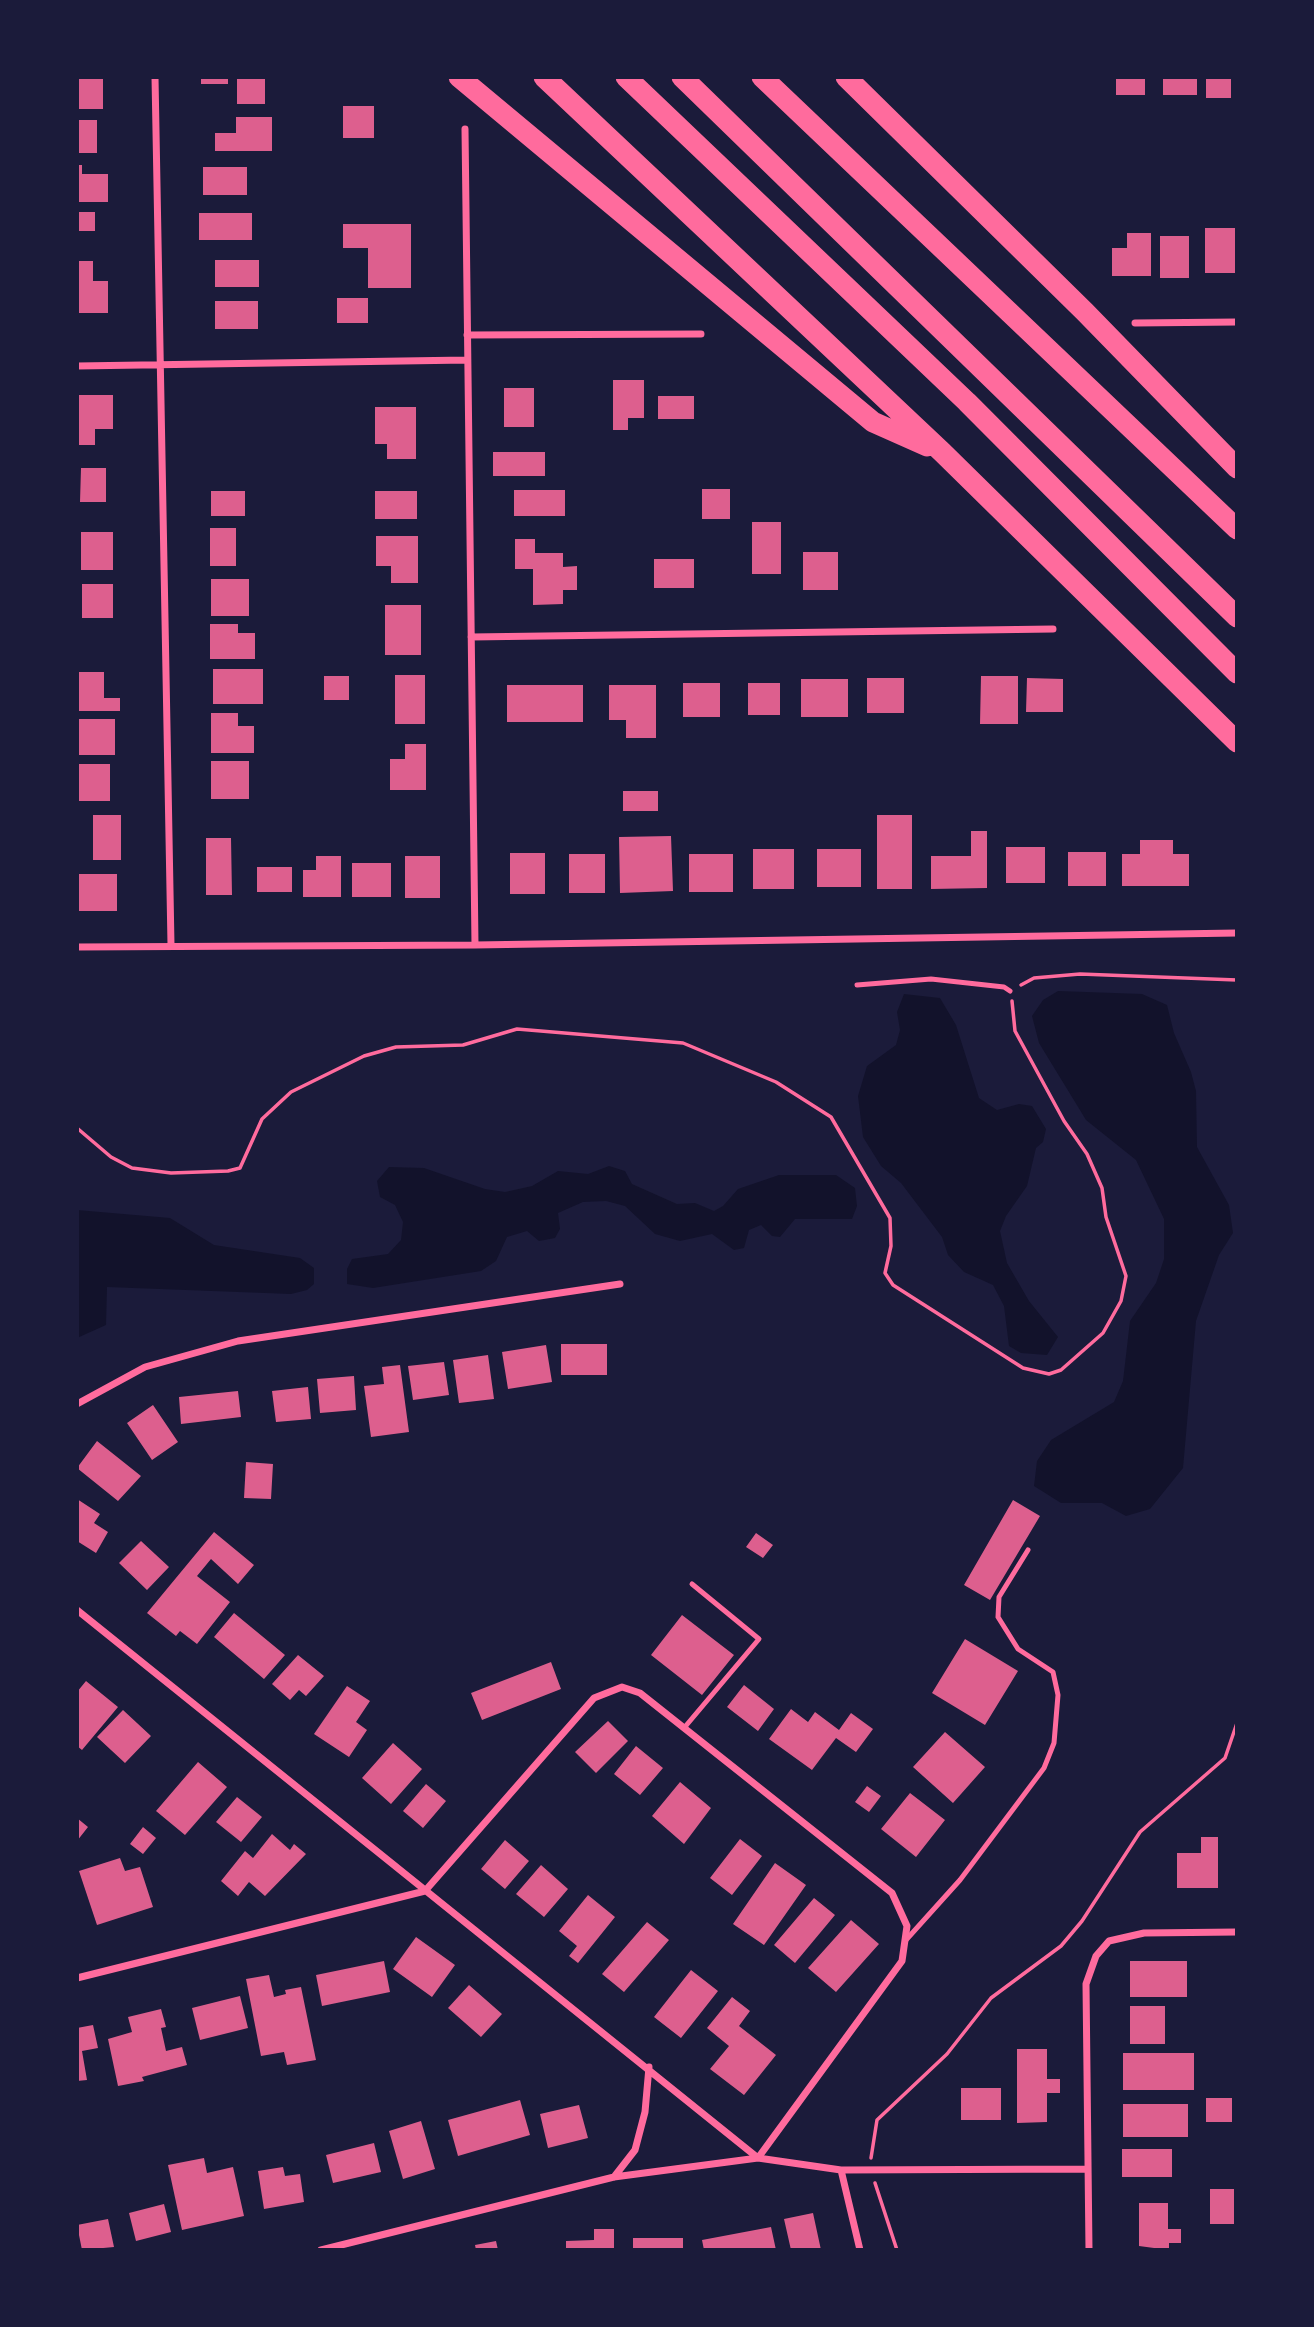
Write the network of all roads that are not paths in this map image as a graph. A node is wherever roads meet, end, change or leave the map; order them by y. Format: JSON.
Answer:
{"nodes":[{"id":1,"x":155,"y":77,"type":"edge"},
{"id":2,"x":459,"y":77,"type":"edge"},
{"id":3,"x":544,"y":77,"type":"edge"},
{"id":4,"x":626,"y":77,"type":"edge"},
{"id":5,"x":682,"y":77,"type":"edge"},
{"id":6,"x":762,"y":77,"type":"edge"},
{"id":7,"x":845,"y":77,"type":"edge"},
{"id":8,"x":465,"y":129,"type":"dead end"},
{"id":9,"x":1237,"y":322,"type":"edge"},
{"id":10,"x":1135,"y":323,"type":"dead end"},
{"id":11,"x":701,"y":334,"type":"dead end"},
{"id":12,"x":467,"y":335,"type":"junction"},
{"id":13,"x":467,"y":360,"type":"junction"},
{"id":14,"x":160,"y":365,"type":"junction"},
{"id":15,"x":77,"y":366,"type":"edge"},
{"id":16,"x":942,"y":452,"type":"junction"},
{"id":17,"x":1237,"y":468,"type":"edge"},
{"id":18,"x":1237,"y":529,"type":"edge"},
{"id":19,"x":1237,"y":617,"type":"edge"},
{"id":20,"x":1053,"y":629,"type":"dead end"},
{"id":21,"x":471,"y":637,"type":"junction"},
{"id":22,"x":1237,"y":673,"type":"edge"},
{"id":23,"x":1237,"y":742,"type":"edge"},
{"id":24,"x":1237,"y":933,"type":"edge"},
{"id":25,"x":171,"y":945,"type":"junction"},
{"id":26,"x":475,"y":945,"type":"junction"},
{"id":27,"x":77,"y":947,"type":"edge"},
{"id":28,"x":857,"y":985,"type":"dead end"},
{"id":29,"x":1010,"y":991,"type":"road end"},
{"id":30,"x":620,"y":1284,"type":"dead end"},
{"id":31,"x":77,"y":1404,"type":"edge"},
{"id":32,"x":1028,"y":1550,"type":"dead end"},
{"id":33,"x":692,"y":1584,"type":"dead end"},
{"id":34,"x":77,"y":1610,"type":"edge"},
{"id":35,"x":684,"y":1728,"type":"junction"},
{"id":36,"x":425,"y":1891,"type":"junction"},
{"id":37,"x":1237,"y":1932,"type":"edge"},
{"id":38,"x":906,"y":1940,"type":"junction"},
{"id":39,"x":77,"y":1978,"type":"edge"},
{"id":40,"x":649,"y":2067,"type":"junction"},
{"id":41,"x":758,"y":2158,"type":"junction"},
{"id":42,"x":1086,"y":2169,"type":"junction"},
{"id":43,"x":841,"y":2170,"type":"junction"},
{"id":44,"x":614,"y":2177,"type":"junction"},
{"id":45,"x":321,"y":2250,"type":"edge"},
{"id":46,"x":860,"y":2250,"type":"edge"},
{"id":47,"x":1089,"y":2250,"type":"edge"}],
"edges":[{"from":1,"to":14,"type":"street"},
{"from":2,"to":16,"type":"highway"},
{"from":3,"to":16,"type":"highway"},
{"from":4,"to":22,"type":"highway"},
{"from":5,"to":19,"type":"highway"},
{"from":6,"to":18,"type":"highway"},
{"from":7,"to":17,"type":"highway"},
{"from":8,"to":12,"type":"street"},
{"from":9,"to":10,"type":"street"},
{"from":11,"to":12,"type":"street"},
{"from":12,"to":13,"type":"street"},
{"from":13,"to":14,"type":"street"},
{"from":13,"to":21,"type":"street"},
{"from":14,"to":15,"type":"street"},
{"from":14,"to":25,"type":"street"},
{"from":16,"to":23,"type":"highway"},
{"from":20,"to":21,"type":"street"},
{"from":21,"to":26,"type":"street"},
{"from":24,"to":26,"type":"street"},
{"from":25,"to":26,"type":"street"},
{"from":25,"to":27,"type":"street"},
{"from":28,"to":29,"type":"lane"},
{"from":30,"to":31,"type":"street"},
{"from":32,"to":38,"type":"lane"},
{"from":33,"to":35,"type":"lane"},
{"from":34,"to":36,"type":"street"},
{"from":35,"to":36,"type":"street"},
{"from":35,"to":38,"type":"street"},
{"from":36,"to":39,"type":"street"},
{"from":36,"to":40,"type":"street"},
{"from":37,"to":42,"type":"street"},
{"from":38,"to":41,"type":"street"},
{"from":40,"to":41,"type":"street"},
{"from":40,"to":44,"type":"street"},
{"from":41,"to":43,"type":"street"},
{"from":41,"to":44,"type":"street"},
{"from":42,"to":43,"type":"street"},
{"from":42,"to":47,"type":"street"},
{"from":43,"to":46,"type":"street"},
{"from":44,"to":45,"type":"street"}]}
